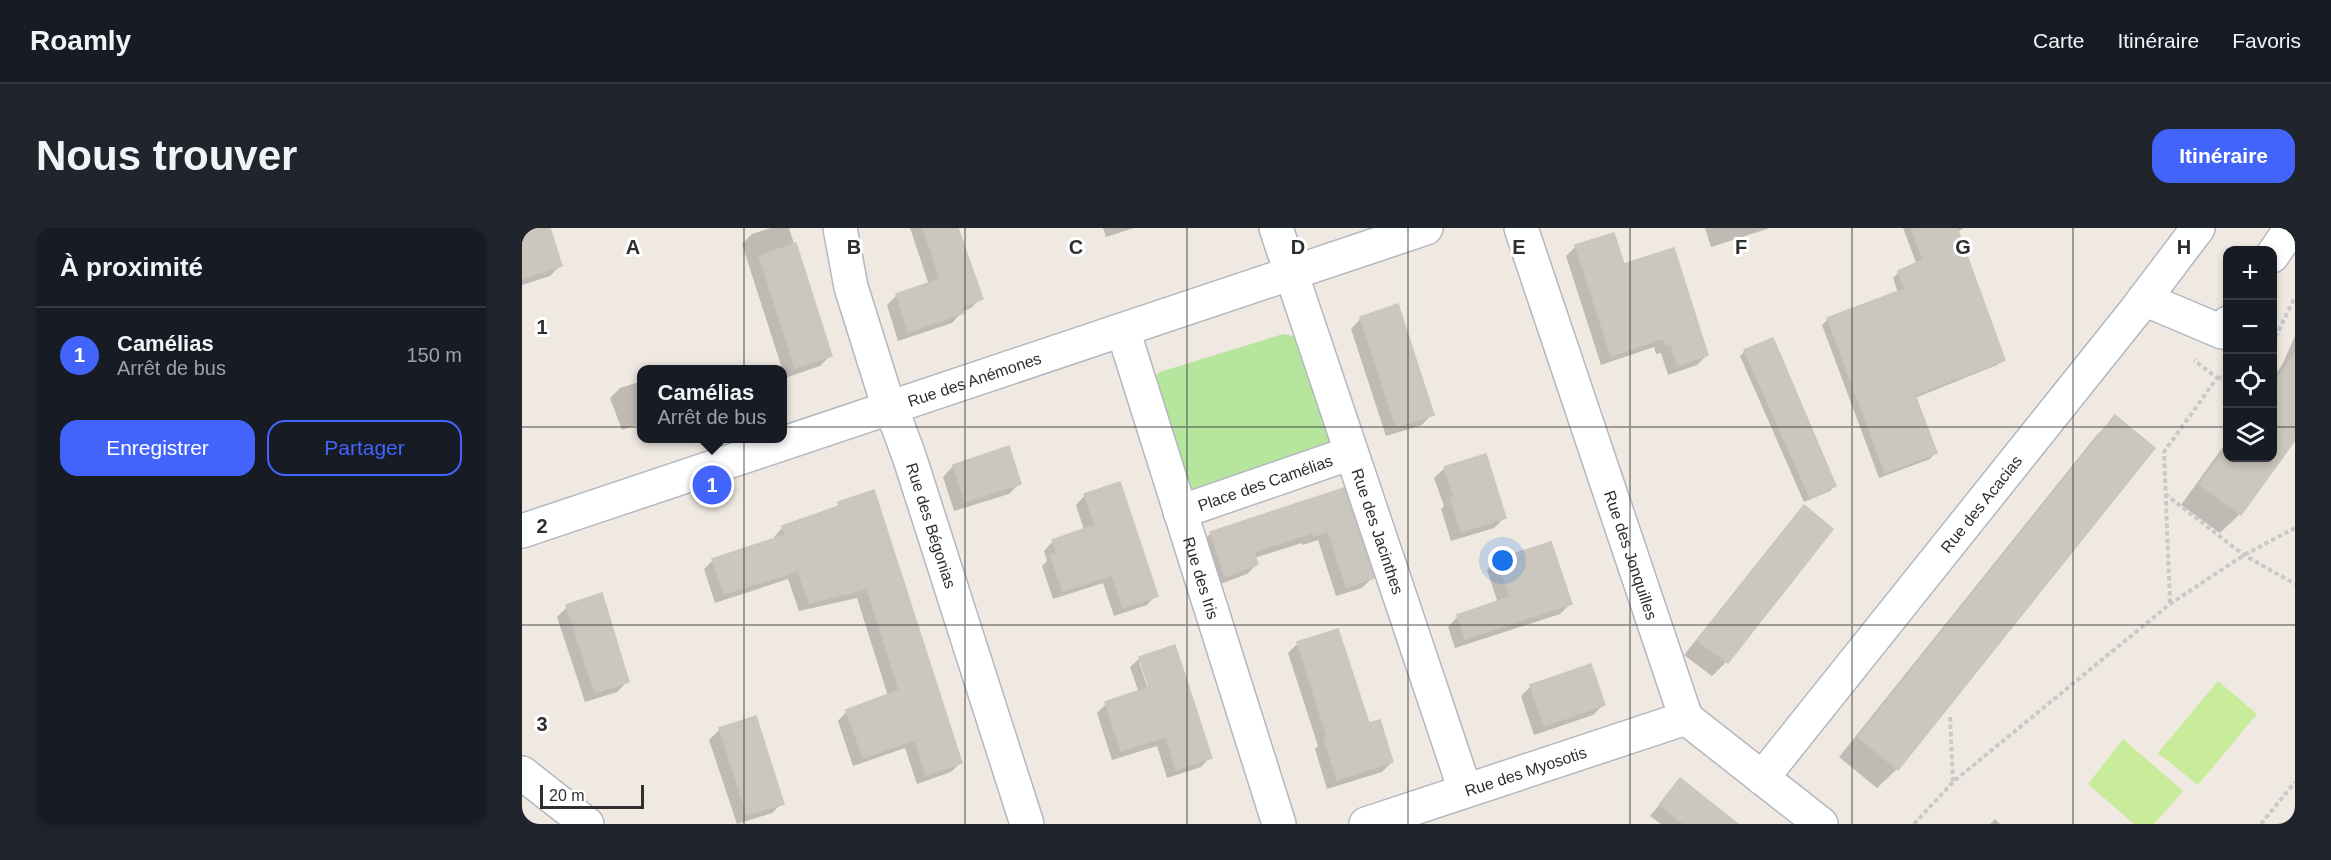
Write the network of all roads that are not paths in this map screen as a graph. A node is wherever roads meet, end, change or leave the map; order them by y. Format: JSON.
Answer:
{"nodes":[{"id":1,"x":840,"y":228,"type":"edge"},
{"id":2,"x":1276,"y":228,"type":"edge"},
{"id":3,"x":1426,"y":228,"type":"edge"},
{"id":4,"x":1521,"y":228,"type":"edge"},
{"id":5,"x":2198,"y":228,"type":"edge"},
{"id":6,"x":2291,"y":228,"type":"edge"},
{"id":7,"x":2277,"y":249,"type":"edge"},
{"id":8,"x":1291,"y":273,"type":"junction"},
{"id":9,"x":2144,"y":299,"type":"junction"},
{"id":10,"x":1122,"y":330,"type":"junction"},
{"id":11,"x":2223,"y":330,"type":"edge"},
{"id":12,"x":889,"y":408,"type":"junction"},
{"id":13,"x":787,"y":442,"type":"edge"},
{"id":14,"x":785,"y":443,"type":"edge"},
{"id":15,"x":1351,"y":453,"type":"junction"},
{"id":16,"x":1180,"y":512,"type":"junction"},
{"id":17,"x":522,"y":531,"type":"edge"},
{"id":18,"x":1686,"y":718,"type":"junction"},
{"id":19,"x":522,"y":773,"type":"edge"},
{"id":20,"x":1762,"y":778,"type":"junction"},
{"id":21,"x":1465,"y":790,"type":"junction"},
{"id":22,"x":587,"y":824,"type":"edge"},
{"id":23,"x":1027,"y":824,"type":"edge"},
{"id":24,"x":1279,"y":824,"type":"edge"},
{"id":25,"x":1366,"y":824,"type":"edge"},
{"id":26,"x":1821,"y":824,"type":"edge"}],
"edges":[{"from":1,"to":12,"type":"street","name":"Rue des Bégonias"},
{"from":2,"to":8,"type":"street","name":"Rue des Jacinthes"},
{"from":3,"to":8,"type":"street","name":"Rue des Anémones"},
{"from":4,"to":18,"type":"street","name":"Rue des Jonquilles"},
{"from":5,"to":9,"type":"street","name":"Rue des Acacias"},
{"from":6,"to":7,"type":"street"},
{"from":8,"to":10,"type":"street","name":"Rue des Anémones"},
{"from":8,"to":15,"type":"street","name":"Rue des Jacinthes"},
{"from":9,"to":11,"type":"street"},
{"from":9,"to":20,"type":"street","name":"Rue des Acacias"},
{"from":10,"to":12,"type":"street","name":"Rue des Anémones"},
{"from":10,"to":16,"type":"street","name":"Rue des Iris"},
{"from":12,"to":13,"type":"street","name":"Rue des Anémones"},
{"from":12,"to":23,"type":"street","name":"Rue des Bégonias"},
{"from":14,"to":17,"type":"street","name":"Rue des Anémones"},
{"from":15,"to":16,"type":"street","name":"Place des Camélias"},
{"from":15,"to":21,"type":"street","name":"Rue des Jacinthes"},
{"from":16,"to":24,"type":"street","name":"Rue des Iris"},
{"from":18,"to":20,"type":"street"},
{"from":18,"to":21,"type":"street","name":"Rue des Myosotis"},
{"from":19,"to":22,"type":"street"},
{"from":20,"to":26,"type":"street"},
{"from":21,"to":25,"type":"street","name":"Rue des Myosotis"}]}
